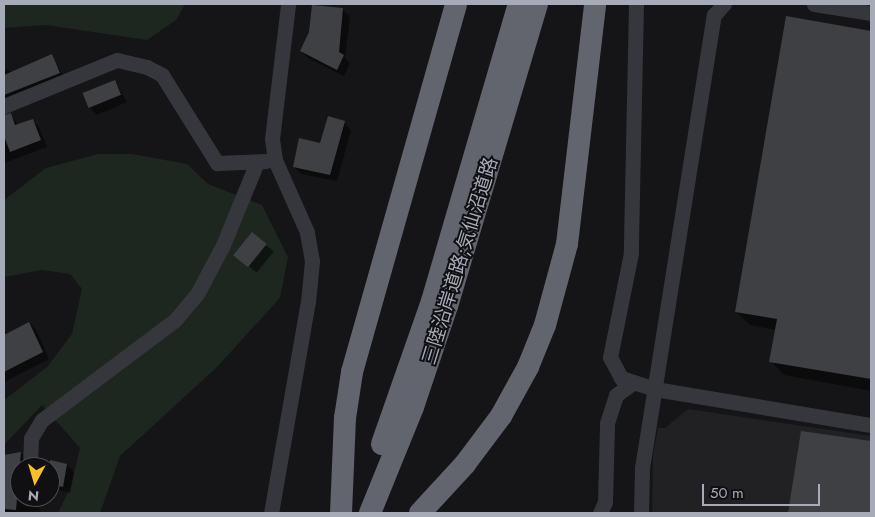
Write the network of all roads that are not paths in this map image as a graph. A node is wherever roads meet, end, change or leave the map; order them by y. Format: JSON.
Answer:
{"nodes":[{"id":1,"x":288,"y":4,"type":"edge"},
{"id":2,"x":456,"y":4,"type":"edge"},
{"id":3,"x":519,"y":4,"type":"edge"},
{"id":4,"x":537,"y":4,"type":"edge"},
{"id":5,"x":595,"y":4,"type":"edge"},
{"id":6,"x":636,"y":4,"type":"edge"},
{"id":7,"x":724,"y":4,"type":"edge"},
{"id":8,"x":814,"y":4,"type":"edge"},
{"id":9,"x":871,"y":12,"type":"edge"},
{"id":10,"x":4,"y":106,"type":"edge"},
{"id":11,"x":275,"y":160,"type":"junction"},
{"id":12,"x":257,"y":162,"type":"junction"},
{"id":13,"x":634,"y":382,"type":"junction"},
{"id":14,"x":655,"y":389,"type":"junction"},
{"id":15,"x":871,"y":424,"type":"edge"},
{"id":16,"x":386,"y":455,"type":"junction"},
{"id":17,"x":30,"y":457,"type":"edge"},
{"id":18,"x":271,"y":513,"type":"edge"},
{"id":19,"x":341,"y":513,"type":"edge"},
{"id":20,"x":354,"y":513,"type":"edge"},
{"id":21,"x":370,"y":513,"type":"edge"},
{"id":22,"x":420,"y":513,"type":"edge"},
{"id":23,"x":600,"y":513,"type":"edge"},
{"id":24,"x":641,"y":513,"type":"edge"}],
"edges":[{"from":1,"to":11,"type":"street"},
{"from":2,"to":19,"type":"highway"},
{"from":3,"to":16,"type":"highway","name":"三陸沿岸道路;気仙沼道路"},
{"from":4,"to":16,"type":"highway","name":"三陸沿岸道路;気仙沼道路"},
{"from":5,"to":22,"type":"highway"},
{"from":6,"to":13,"type":"street"},
{"from":7,"to":14,"type":"street"},
{"from":8,"to":9,"type":"street"},
{"from":10,"to":12,"type":"street"},
{"from":11,"to":12,"type":"street"},
{"from":11,"to":18,"type":"street"},
{"from":12,"to":17,"type":"street"},
{"from":13,"to":14,"type":"street"},
{"from":13,"to":23,"type":"street"},
{"from":14,"to":15,"type":"street"},
{"from":14,"to":24,"type":"street"},
{"from":16,"to":20,"type":"highway","name":"三陸沿岸道路;気仙沼道路"},
{"from":16,"to":21,"type":"highway","name":"三陸沿岸道路;気仙沼道路"}]}
